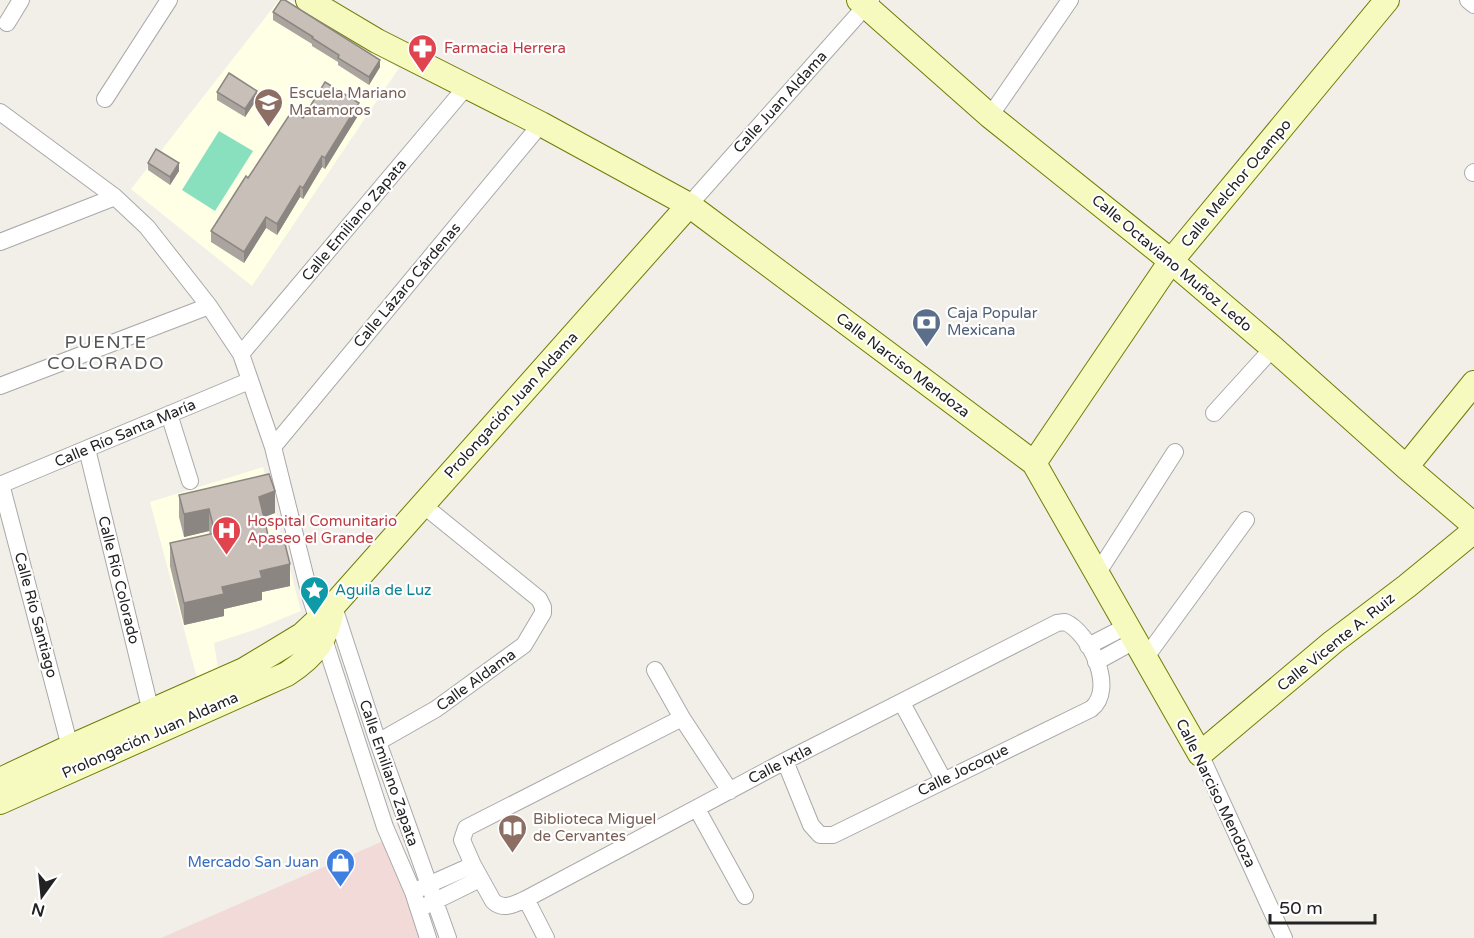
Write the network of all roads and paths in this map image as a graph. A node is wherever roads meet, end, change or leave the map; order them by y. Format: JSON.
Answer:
{"nodes":[{"id":1,"x":21,"y":0,"type":"edge"},
{"id":2,"x":169,"y":0,"type":"edge"},
{"id":3,"x":308,"y":0,"type":"edge"},
{"id":4,"x":1070,"y":0,"type":"edge"},
{"id":5,"x":1387,"y":0,"type":"edge"},
{"id":6,"x":1468,"y":0,"type":"edge"},
{"id":7,"x":865,"y":2,"type":"edge"},
{"id":8,"x":1474,"y":5,"type":"edge"},
{"id":9,"x":7,"y":23,"type":"dead end"},
{"id":10,"x":466,"y":87,"type":"junction"},
{"id":11,"x":105,"y":99,"type":"dead end"},
{"id":12,"x":0,"y":112,"type":"edge"},
{"id":13,"x":990,"y":116,"type":"junction"},
{"id":14,"x":541,"y":124,"type":"junction"},
{"id":15,"x":115,"y":197,"type":"junction"},
{"id":16,"x":689,"y":205,"type":"junction"},
{"id":17,"x":0,"y":242,"type":"edge"},
{"id":18,"x":1171,"y":261,"type":"junction"},
{"id":19,"x":209,"y":306,"type":"junction"},
{"id":20,"x":1274,"y":348,"type":"junction"},
{"id":21,"x":241,"y":354,"type":"junction"},
{"id":22,"x":249,"y":381,"type":"junction"},
{"id":23,"x":1474,"y":382,"type":"edge"},
{"id":24,"x":0,"y":386,"type":"edge"},
{"id":25,"x":1214,"y":413,"type":"dead end"},
{"id":26,"x":169,"y":414,"type":"junction"},
{"id":27,"x":273,"y":447,"type":"junction"},
{"id":28,"x":87,"y":449,"type":"junction"},
{"id":29,"x":1175,"y":452,"type":"dead end"},
{"id":30,"x":1034,"y":463,"type":"junction"},
{"id":31,"x":1406,"y":467,"type":"junction"},
{"id":32,"x":190,"y":481,"type":"dead end"},
{"id":33,"x":1,"y":484,"type":"edge"},
{"id":34,"x":423,"y":505,"type":"junction"},
{"id":35,"x":1246,"y":520,"type":"dead end"},
{"id":36,"x":1474,"y":525,"type":"edge"},
{"id":37,"x":1474,"y":531,"type":"edge"},
{"id":38,"x":1097,"y":574,"type":"junction"},
{"id":39,"x":322,"y":616,"type":"junction"},
{"id":40,"x":1136,"y":641,"type":"junction"},
{"id":41,"x":1088,"y":646,"type":"junction"},
{"id":42,"x":1096,"y":662,"type":"junction"},
{"id":43,"x":655,"y":670,"type":"dead end"},
{"id":44,"x":902,"y":703,"type":"junction"},
{"id":45,"x":151,"y":712,"type":"junction"},
{"id":46,"x":682,"y":718,"type":"junction"},
{"id":47,"x":378,"y":742,"type":"junction"},
{"id":48,"x":70,"y":747,"type":"junction"},
{"id":49,"x":1200,"y":754,"type":"junction"},
{"id":50,"x":784,"y":761,"type":"junction"},
{"id":51,"x":943,"y":779,"type":"junction"},
{"id":52,"x":0,"y":780,"type":"edge"},
{"id":53,"x":730,"y":791,"type":"junction"},
{"id":54,"x":0,"y":802,"type":"edge"},
{"id":55,"x":697,"y":809,"type":"junction"},
{"id":56,"x":476,"y":872,"type":"junction"},
{"id":57,"x":429,"y":885,"type":"junction"},
{"id":58,"x":412,"y":891,"type":"junction"},
{"id":59,"x":745,"y":896,"type":"dead end"},
{"id":60,"x":526,"y":899,"type":"junction"},
{"id":61,"x":436,"y":902,"type":"junction"},
{"id":62,"x":418,"y":908,"type":"junction"},
{"id":63,"x":428,"y":938,"type":"edge"},
{"id":64,"x":448,"y":938,"type":"edge"},
{"id":65,"x":546,"y":938,"type":"edge"},
{"id":66,"x":1284,"y":938,"type":"edge"}],
"edges":[{"from":1,"to":9,"type":"street"},
{"from":2,"to":11,"type":"street"},
{"from":3,"to":10,"type":"street","name":"Calle Narciso Mendoza"},
{"from":4,"to":13,"type":"street"},
{"from":5,"to":18,"type":"street","name":"Calle Melchor Ocampo"},
{"from":6,"to":8,"type":"street"},
{"from":7,"to":13,"type":"street","name":"Calle Octaviano Muñoz Ledo"},
{"from":7,"to":16,"type":"street","name":"Calle Juan Aldama"},
{"from":10,"to":14,"type":"street","name":"Calle Narciso Mendoza"},
{"from":10,"to":21,"type":"street","name":"Calle Emiliano Zapata"},
{"from":12,"to":15,"type":"street"},
{"from":13,"to":18,"type":"street","name":"Calle Octaviano Muñoz Ledo"},
{"from":14,"to":16,"type":"street","name":"Calle Narciso Mendoza"},
{"from":14,"to":27,"type":"street","name":"Calle Lázaro Cárdenas"},
{"from":15,"to":17,"type":"street"},
{"from":15,"to":19,"type":"street"},
{"from":16,"to":30,"type":"street","name":"Calle Narciso Mendoza"},
{"from":16,"to":34,"type":"street","name":"Prolongación Juan Aldama"},
{"from":18,"to":20,"type":"street","name":"Calle Octaviano Muñoz Ledo"},
{"from":18,"to":30,"type":"street","name":"Calle Melchor Ocampo"},
{"from":19,"to":21,"type":"street"},
{"from":19,"to":24,"type":"street"},
{"from":20,"to":25,"type":"street"},
{"from":20,"to":31,"type":"street","name":"Calle Octaviano Muñoz Ledo"},
{"from":21,"to":22,"type":"street"},
{"from":22,"to":26,"type":"street","name":"Calle Río Santa María"},
{"from":22,"to":27,"type":"street"},
{"from":23,"to":31,"type":"street"},
{"from":26,"to":28,"type":"street","name":"Calle Río Santa María"},
{"from":26,"to":32,"type":"street"},
{"from":27,"to":39,"type":"street"},
{"from":28,"to":33,"type":"street","name":"Calle Río Santa María"},
{"from":28,"to":45,"type":"street","name":"Calle Río Colorado"},
{"from":29,"to":38,"type":"street"},
{"from":30,"to":38,"type":"street","name":"Calle Narciso Mendoza"},
{"from":31,"to":36,"type":"street","name":"Calle Octaviano Muñoz Ledo"},
{"from":33,"to":48,"type":"street","name":"Calle Río Santiago"},
{"from":34,"to":39,"type":"street","name":"Prolongación Juan Aldama"},
{"from":34,"to":47,"type":"street","name":"Calle Aldama"},
{"from":35,"to":40,"type":"street"},
{"from":37,"to":49,"type":"street","name":"Calle Vicente A. Ruiz"},
{"from":38,"to":40,"type":"street","name":"Calle Narciso Mendoza"},
{"from":39,"to":45,"type":"street","name":"Prolongación Juan Aldama"},
{"from":39,"to":47,"type":"street","name":"Calle Emiliano Zapata"},
{"from":39,"to":54,"type":"street","name":"Prolongación Juan Aldama"},
{"from":39,"to":58,"type":"street","name":"Calle Emiliano Zapata"},
{"from":40,"to":41,"type":"street"},
{"from":40,"to":42,"type":"street"},
{"from":40,"to":49,"type":"street","name":"Calle Narciso Mendoza"},
{"from":41,"to":42,"type":"street"},
{"from":41,"to":44,"type":"street","name":"Calle Ixtla"},
{"from":42,"to":51,"type":"street","name":"Calle Jocoque"},
{"from":43,"to":46,"type":"street"},
{"from":44,"to":50,"type":"street","name":"Calle Ixtla"},
{"from":44,"to":51,"type":"street"},
{"from":45,"to":48,"type":"street","name":"Prolongación Juan Aldama"},
{"from":46,"to":53,"type":"street"},
{"from":46,"to":56,"type":"street"},
{"from":47,"to":57,"type":"street","name":"Calle Emiliano Zapata"},
{"from":48,"to":52,"type":"street","name":"Prolongación Juan Aldama"},
{"from":49,"to":66,"type":"street","name":"Calle Narciso Mendoza"},
{"from":50,"to":51,"type":"street","name":"Calle Jocoque"},
{"from":50,"to":53,"type":"street","name":"Calle Ixtla"},
{"from":53,"to":55,"type":"street","name":"Calle Ixtla"},
{"from":55,"to":59,"type":"street"},
{"from":55,"to":60,"type":"street","name":"Calle Ixtla"},
{"from":56,"to":57,"type":"street"},
{"from":56,"to":60,"type":"street","name":"Calle Ixtla"},
{"from":56,"to":61,"type":"street"},
{"from":57,"to":58,"type":"street"},
{"from":57,"to":61,"type":"street","name":"Calle Emiliano Zapata"},
{"from":58,"to":62,"type":"street","name":"Calle Emiliano Zapata"},
{"from":60,"to":65,"type":"street"},
{"from":61,"to":62,"type":"street"},
{"from":61,"to":64,"type":"street","name":"Calle Emiliano Zapata"},
{"from":62,"to":63,"type":"street","name":"Calle Emiliano Zapata"}]}
